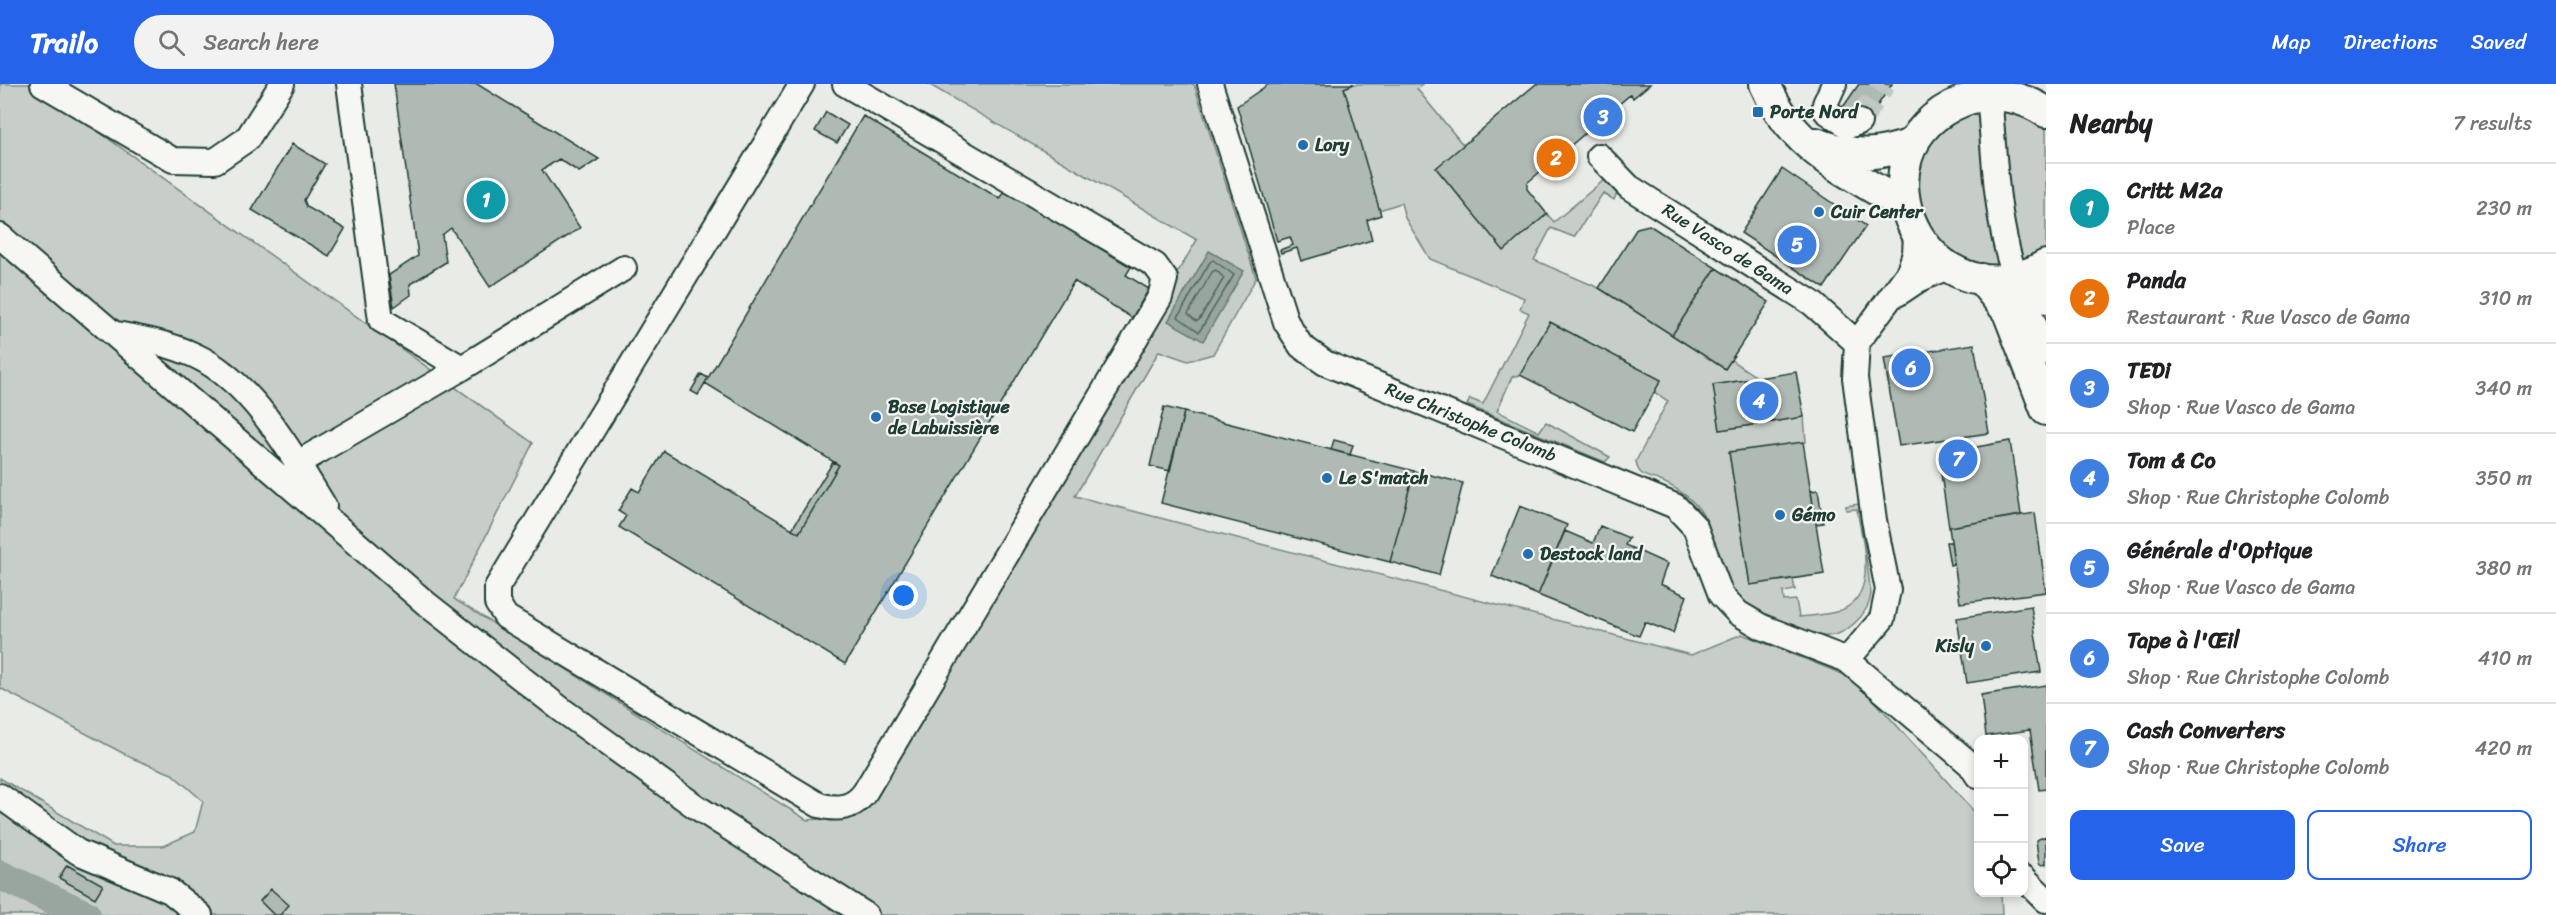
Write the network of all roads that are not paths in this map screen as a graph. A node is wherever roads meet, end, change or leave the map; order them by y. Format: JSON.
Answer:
{"nodes":[{"id":1,"x":43,"y":84,"type":"edge"},
{"id":2,"x":282,"y":84,"type":"edge"},
{"id":3,"x":350,"y":84,"type":"edge"},
{"id":4,"x":802,"y":84,"type":"edge"},
{"id":5,"x":845,"y":84,"type":"edge"},
{"id":6,"x":1210,"y":84,"type":"edge"},
{"id":7,"x":1765,"y":84,"type":"edge"},
{"id":8,"x":1834,"y":84,"type":"edge"},
{"id":9,"x":1989,"y":90,"type":"edge"},
{"id":10,"x":1955,"y":95,"type":"edge"},
{"id":11,"x":2036,"y":102,"type":"edge"},
{"id":12,"x":1859,"y":122,"type":"dead end"},
{"id":13,"x":1802,"y":138,"type":"junction"},
{"id":14,"x":1914,"y":143,"type":"junction"},
{"id":15,"x":1599,"y":156,"type":"dead end"},
{"id":16,"x":1905,"y":207,"type":"junction"},
{"id":17,"x":1916,"y":235,"type":"junction"},
{"id":18,"x":0,"y":236,"type":"edge"},
{"id":19,"x":2046,"y":266,"type":"edge"},
{"id":20,"x":1947,"y":267,"type":"junction"},
{"id":21,"x":624,"y":268,"type":"dead end"},
{"id":22,"x":2016,"y":278,"type":"junction"},
{"id":23,"x":1981,"y":279,"type":"junction"},
{"id":24,"x":1892,"y":297,"type":"junction"},
{"id":25,"x":2046,"y":298,"type":"edge"},
{"id":26,"x":113,"y":334,"type":"junction"},
{"id":27,"x":1857,"y":343,"type":"junction"},
{"id":28,"x":2046,"y":352,"type":"edge"},
{"id":29,"x":462,"y":368,"type":"junction"},
{"id":30,"x":2046,"y":410,"type":"edge"},
{"id":31,"x":298,"y":464,"type":"junction"},
{"id":32,"x":336,"y":526,"type":"junction"},
{"id":33,"x":1846,"y":660,"type":"junction"},
{"id":34,"x":1974,"y":770,"type":"edge"},
{"id":35,"x":0,"y":796,"type":"edge"},
{"id":36,"x":2028,"y":882,"type":"edge"},
{"id":37,"x":2046,"y":900,"type":"edge"},
{"id":38,"x":200,"y":915,"type":"edge"},
{"id":39,"x":866,"y":915,"type":"edge"}],
"edges":[{"from":1,"to":2,"type":"street"},
{"from":3,"to":29,"type":"street"},
{"from":4,"to":5,"type":"street"},
{"from":6,"to":33,"type":"street","name":"Rue Christophe Colomb"},
{"from":7,"to":13,"type":"main road"},
{"from":8,"to":12,"type":"street"},
{"from":9,"to":10,"type":"main road"},
{"from":9,"to":11,"type":"main road"},
{"from":9,"to":22,"type":"street"},
{"from":10,"to":14,"type":"main road"},
{"from":13,"to":14,"type":"main road"},
{"from":13,"to":16,"type":"main road"},
{"from":14,"to":16,"type":"main road"},
{"from":15,"to":27,"type":"street","name":"Rue Vasco de Gama"},
{"from":16,"to":17,"type":"main road"},
{"from":17,"to":20,"type":"main road"},
{"from":17,"to":24,"type":"street"},
{"from":18,"to":26,"type":"street"},
{"from":19,"to":22,"type":"main road"},
{"from":19,"to":25,"type":"main road"},
{"from":20,"to":23,"type":"main road"},
{"from":20,"to":24,"type":"street"},
{"from":21,"to":29,"type":"street"},
{"from":22,"to":23,"type":"main road"},
{"from":22,"to":28,"type":"street"},
{"from":23,"to":30,"type":"main road"},
{"from":24,"to":27,"type":"street"},
{"from":26,"to":31,"type":"street"},
{"from":26,"to":32,"type":"street"},
{"from":27,"to":33,"type":"street"},
{"from":29,"to":31,"type":"street"},
{"from":31,"to":32,"type":"street"},
{"from":32,"to":39,"type":"street"},
{"from":33,"to":34,"type":"street","name":"Rue Christophe Colomb"},
{"from":35,"to":38,"type":"street"},
{"from":36,"to":37,"type":"street"}]}
